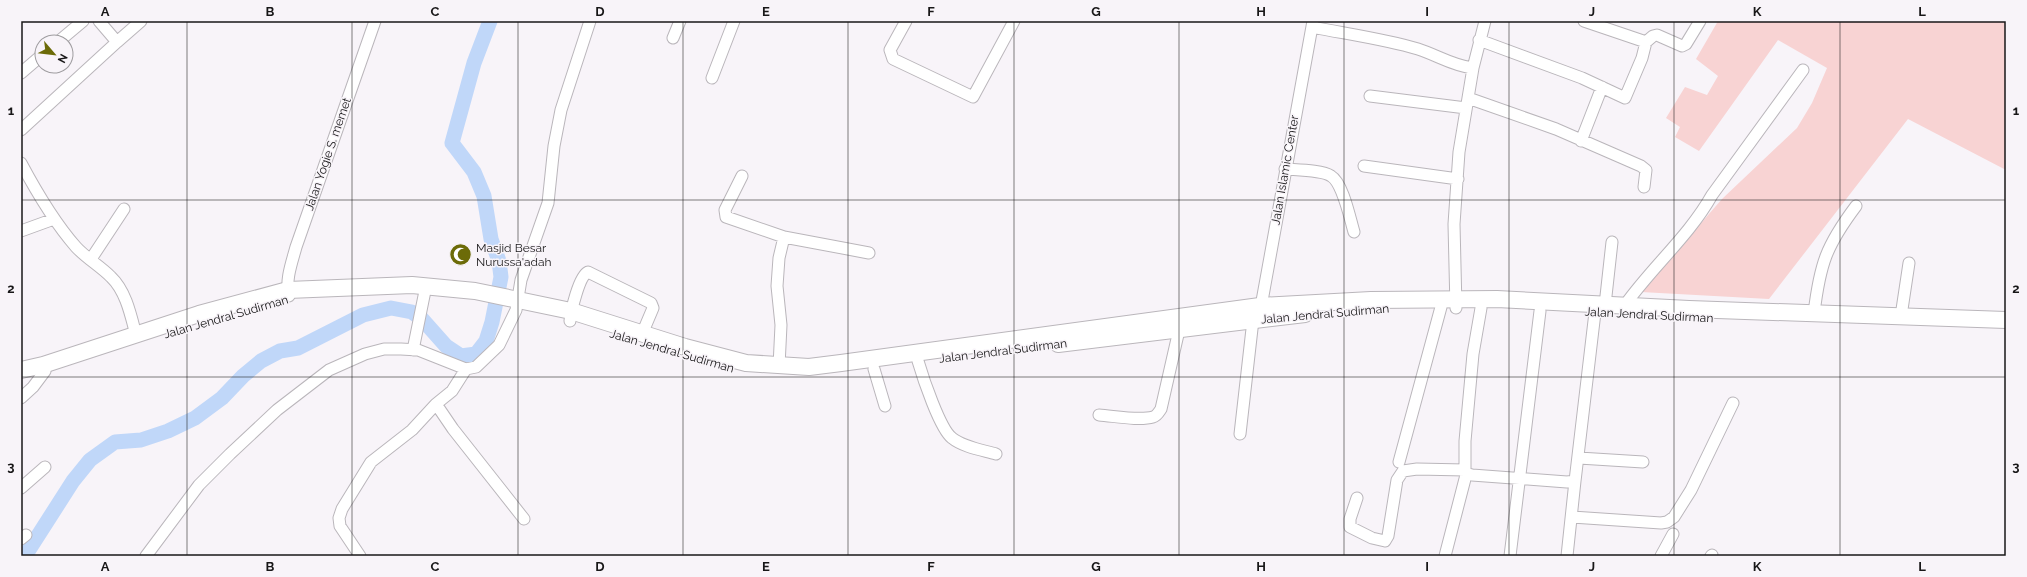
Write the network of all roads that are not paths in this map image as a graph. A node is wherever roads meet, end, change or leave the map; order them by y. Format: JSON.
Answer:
{"nodes":[{"id":1,"x":83,"y":21,"type":"edge"},
{"id":2,"x":99,"y":21,"type":"edge"},
{"id":3,"x":141,"y":21,"type":"edge"},
{"id":4,"x":375,"y":21,"type":"edge"},
{"id":5,"x":590,"y":21,"type":"edge"},
{"id":6,"x":680,"y":21,"type":"edge"},
{"id":7,"x":734,"y":21,"type":"edge"},
{"id":8,"x":906,"y":21,"type":"edge"},
{"id":9,"x":1014,"y":21,"type":"edge"},
{"id":10,"x":1486,"y":21,"type":"edge"},
{"id":11,"x":1584,"y":21,"type":"edge"},
{"id":12,"x":1700,"y":21,"type":"edge"},
{"id":13,"x":1313,"y":24,"type":"edge"},
{"id":14,"x":68,"y":34,"type":"edge"},
{"id":15,"x":673,"y":38,"type":"dead end"},
{"id":16,"x":1479,"y":40,"type":"junction"},
{"id":17,"x":117,"y":42,"type":"junction"},
{"id":18,"x":1646,"y":42,"type":"junction"},
{"id":19,"x":34,"y":61,"type":"edge"},
{"id":20,"x":1473,"y":68,"type":"junction"},
{"id":21,"x":1803,"y":70,"type":"dead end"},
{"id":22,"x":21,"y":72,"type":"edge"},
{"id":23,"x":712,"y":78,"type":"dead end"},
{"id":24,"x":1602,"y":87,"type":"junction"},
{"id":25,"x":1370,"y":96,"type":"dead end"},
{"id":26,"x":1467,"y":103,"type":"junction"},
{"id":27,"x":21,"y":130,"type":"edge"},
{"id":28,"x":1581,"y":141,"type":"junction"},
{"id":29,"x":21,"y":163,"type":"edge"},
{"id":30,"x":1364,"y":166,"type":"dead end"},
{"id":31,"x":1285,"y":169,"type":"junction"},
{"id":32,"x":742,"y":176,"type":"dead end"},
{"id":33,"x":1458,"y":179,"type":"junction"},
{"id":34,"x":1644,"y":187,"type":"dead end"},
{"id":35,"x":1856,"y":206,"type":"dead end"},
{"id":36,"x":124,"y":209,"type":"dead end"},
{"id":37,"x":54,"y":219,"type":"junction"},
{"id":38,"x":21,"y":231,"type":"edge"},
{"id":39,"x":1354,"y":232,"type":"dead end"},
{"id":40,"x":784,"y":237,"type":"junction"},
{"id":41,"x":1612,"y":242,"type":"dead end"},
{"id":42,"x":869,"y":253,"type":"dead end"},
{"id":43,"x":91,"y":259,"type":"junction"},
{"id":44,"x":1909,"y":263,"type":"dead end"},
{"id":45,"x":426,"y":290,"type":"junction"},
{"id":46,"x":289,"y":294,"type":"junction"},
{"id":47,"x":512,"y":304,"type":"junction"},
{"id":48,"x":1451,"y":304,"type":"junction"},
{"id":49,"x":1625,"y":306,"type":"junction"},
{"id":50,"x":1599,"y":307,"type":"junction"},
{"id":51,"x":1481,"y":308,"type":"junction"},
{"id":52,"x":1540,"y":310,"type":"junction"},
{"id":53,"x":1814,"y":313,"type":"junction"},
{"id":54,"x":1258,"y":315,"type":"junction"},
{"id":55,"x":570,"y":316,"type":"junction"},
{"id":56,"x":1901,"y":316,"type":"junction"},
{"id":57,"x":2006,"y":320,"type":"edge"},
{"id":58,"x":1179,"y":330,"type":"junction"},
{"id":59,"x":2006,"y":330,"type":"edge"},
{"id":60,"x":642,"y":334,"type":"junction"},
{"id":61,"x":136,"y":335,"type":"junction"},
{"id":62,"x":413,"y":350,"type":"junction"},
{"id":63,"x":918,"y":361,"type":"junction"},
{"id":64,"x":779,"y":366,"type":"junction"},
{"id":65,"x":44,"y":368,"type":"junction"},
{"id":66,"x":466,"y":369,"type":"junction"},
{"id":67,"x":874,"y":369,"type":"junction"},
{"id":68,"x":21,"y":370,"type":"edge"},
{"id":69,"x":21,"y":378,"type":"edge"},
{"id":70,"x":21,"y":398,"type":"edge"},
{"id":71,"x":1733,"y":403,"type":"dead end"},
{"id":72,"x":436,"y":404,"type":"junction"},
{"id":73,"x":885,"y":406,"type":"dead end"},
{"id":74,"x":1099,"y":415,"type":"dead end"},
{"id":75,"x":1240,"y":434,"type":"dead end"},
{"id":76,"x":996,"y":454,"type":"dead end"},
{"id":77,"x":1579,"y":458,"type":"junction"},
{"id":78,"x":1399,"y":462,"type":"dead end"},
{"id":79,"x":1643,"y":462,"type":"dead end"},
{"id":80,"x":44,"y":467,"type":"dead end"},
{"id":81,"x":1465,"y":472,"type":"junction"},
{"id":82,"x":1519,"y":478,"type":"junction"},
{"id":83,"x":1575,"y":482,"type":"junction"},
{"id":84,"x":21,"y":488,"type":"edge"},
{"id":85,"x":1357,"y":498,"type":"dead end"},
{"id":86,"x":1572,"y":517,"type":"junction"},
{"id":87,"x":524,"y":520,"type":"dead end"},
{"id":88,"x":1673,"y":534,"type":"dead end"},
{"id":89,"x":146,"y":556,"type":"edge"},
{"id":90,"x":360,"y":556,"type":"edge"},
{"id":91,"x":1445,"y":556,"type":"edge"},
{"id":92,"x":1510,"y":556,"type":"edge"},
{"id":93,"x":1566,"y":556,"type":"edge"},
{"id":94,"x":1661,"y":556,"type":"edge"}],
"edges":[{"from":1,"to":14,"type":"street"},
{"from":2,"to":17,"type":"street"},
{"from":3,"to":17,"type":"street"},
{"from":4,"to":46,"type":"street","name":"Jalan Yogie S. memet"},
{"from":5,"to":47,"type":"street"},
{"from":6,"to":15,"type":"street"},
{"from":7,"to":23,"type":"street"},
{"from":8,"to":9,"type":"street"},
{"from":10,"to":16,"type":"street"},
{"from":11,"to":18,"type":"street"},
{"from":12,"to":18,"type":"street"},
{"from":13,"to":20,"type":"street"},
{"from":13,"to":31,"type":"street","name":"Jalan Islamic Center"},
{"from":16,"to":20,"type":"street"},
{"from":16,"to":24,"type":"street"},
{"from":17,"to":27,"type":"street"},
{"from":18,"to":24,"type":"street"},
{"from":19,"to":22,"type":"street"},
{"from":20,"to":26,"type":"street"},
{"from":21,"to":49,"type":"street"},
{"from":24,"to":28,"type":"street"},
{"from":25,"to":26,"type":"street"},
{"from":26,"to":28,"type":"street"},
{"from":26,"to":33,"type":"street"},
{"from":28,"to":34,"type":"street"},
{"from":29,"to":37,"type":"street"},
{"from":30,"to":33,"type":"street"},
{"from":31,"to":39,"type":"street"},
{"from":31,"to":54,"type":"street","name":"Jalan Islamic Center"},
{"from":32,"to":40,"type":"street"},
{"from":33,"to":48,"type":"street"},
{"from":35,"to":53,"type":"street"},
{"from":36,"to":43,"type":"street"},
{"from":37,"to":38,"type":"street"},
{"from":37,"to":43,"type":"street"},
{"from":40,"to":42,"type":"street"},
{"from":40,"to":64,"type":"street"},
{"from":41,"to":50,"type":"street"},
{"from":43,"to":61,"type":"street"},
{"from":44,"to":56,"type":"street"},
{"from":45,"to":46,"type":"highway","name":"Jalan Jendral Sudirman"},
{"from":45,"to":47,"type":"highway","name":"Jalan Jendral Sudirman"},
{"from":45,"to":62,"type":"street"},
{"from":46,"to":61,"type":"highway","name":"Jalan Jendral Sudirman"},
{"from":46,"to":65,"type":"highway","name":"Jalan Jendral Sudirman"},
{"from":47,"to":55,"type":"highway","name":"Jalan Jendral Sudirman"},
{"from":47,"to":66,"type":"street"},
{"from":48,"to":50,"type":"highway","name":"Jalan Jendral Sudirman"},
{"from":48,"to":51,"type":"highway","name":"Jalan Jendral Sudirman"},
{"from":48,"to":54,"type":"highway","name":"Jalan Jendral Sudirman"},
{"from":48,"to":78,"type":"street"},
{"from":49,"to":50,"type":"highway","name":"Jalan Jendral Sudirman"},
{"from":49,"to":53,"type":"highway","name":"Jalan Jendral Sudirman"},
{"from":50,"to":52,"type":"highway","name":"Jalan Jendral Sudirman"},
{"from":50,"to":59,"type":"highway","name":"Jalan Jendral Sudirman"},
{"from":50,"to":77,"type":"street"},
{"from":51,"to":52,"type":"highway","name":"Jalan Jendral Sudirman"},
{"from":51,"to":81,"type":"street"},
{"from":52,"to":82,"type":"street"},
{"from":53,"to":56,"type":"highway","name":"Jalan Jendral Sudirman"},
{"from":54,"to":58,"type":"highway","name":"Jalan Jendral Sudirman"},
{"from":54,"to":64,"type":"highway","name":"Jalan Jendral Sudirman"},
{"from":54,"to":75,"type":"street","name":"Jalan Islamic Center"},
{"from":55,"to":60,"type":"highway","name":"Jalan Jendral Sudirman"},
{"from":55,"to":60,"type":"street"},
{"from":55,"to":67,"type":"highway","name":"Jalan Jendral Sudirman"},
{"from":56,"to":57,"type":"highway","name":"Jalan Jendral Sudirman"},
{"from":58,"to":63,"type":"highway","name":"Jalan Jendral Sudirman"},
{"from":58,"to":74,"type":"street"},
{"from":60,"to":64,"type":"highway","name":"Jalan Jendral Sudirman"},
{"from":61,"to":65,"type":"highway","name":"Jalan Jendral Sudirman"},
{"from":62,"to":66,"type":"street"},
{"from":62,"to":89,"type":"street"},
{"from":63,"to":67,"type":"highway","name":"Jalan Jendral Sudirman"},
{"from":63,"to":76,"type":"street"},
{"from":65,"to":68,"type":"highway","name":"Jalan Jendral Sudirman"},
{"from":65,"to":69,"type":"highway","name":"Jalan Jendral Sudirman"},
{"from":65,"to":70,"type":"street"},
{"from":66,"to":72,"type":"street"},
{"from":67,"to":73,"type":"street"},
{"from":71,"to":86,"type":"street"},
{"from":72,"to":87,"type":"street"},
{"from":72,"to":90,"type":"street"},
{"from":77,"to":79,"type":"street"},
{"from":77,"to":83,"type":"street"},
{"from":80,"to":84,"type":"street"},
{"from":81,"to":82,"type":"street"},
{"from":81,"to":85,"type":"street"},
{"from":81,"to":91,"type":"street"},
{"from":82,"to":83,"type":"street"},
{"from":82,"to":92,"type":"street"},
{"from":83,"to":86,"type":"street"},
{"from":86,"to":93,"type":"street"},
{"from":88,"to":94,"type":"street"}]}
